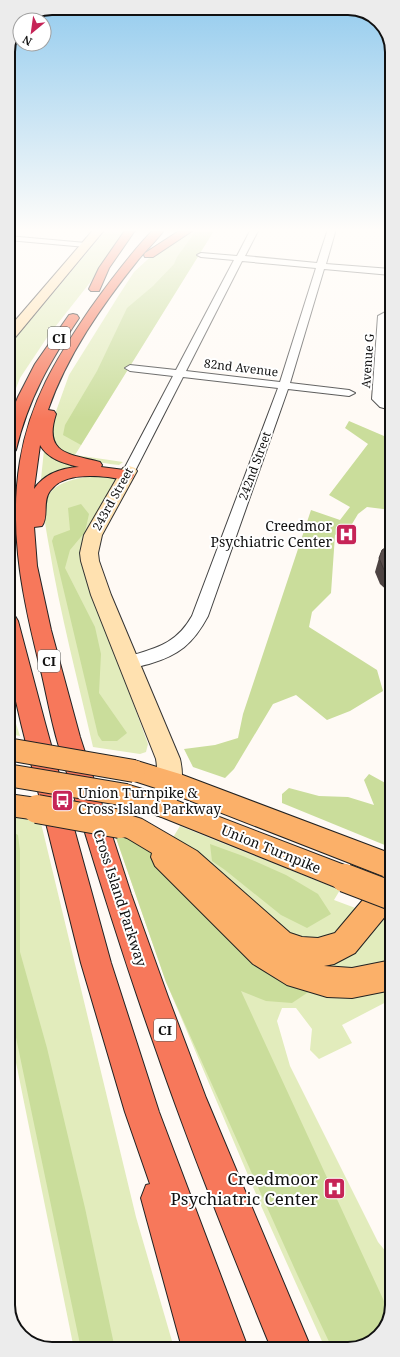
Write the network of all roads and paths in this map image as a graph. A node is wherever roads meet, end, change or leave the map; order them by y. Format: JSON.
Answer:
{"nodes":[{"id":1,"x":46,"y":292,"type":"edge"},
{"id":2,"x":93,"y":292,"type":"edge"},
{"id":3,"x":223,"y":292,"type":"edge"},
{"id":4,"x":313,"y":292,"type":"edge"},
{"id":5,"x":108,"y":293,"type":"edge"},
{"id":6,"x":15,"y":329,"type":"edge"},
{"id":7,"x":385,"y":355,"type":"edge"},
{"id":8,"x":130,"y":368,"type":"dead end"},
{"id":9,"x":180,"y":374,"type":"junction"},
{"id":10,"x":379,"y":382,"type":"junction"},
{"id":11,"x":385,"y":382,"type":"edge"},
{"id":12,"x":50,"y":385,"type":"junction"},
{"id":13,"x":284,"y":386,"type":"junction"},
{"id":14,"x":28,"y":390,"type":"junction"},
{"id":15,"x":349,"y":393,"type":"dead end"},
{"id":16,"x":385,"y":404,"type":"edge"},
{"id":17,"x":15,"y":407,"type":"edge"},
{"id":18,"x":15,"y":427,"type":"edge"},
{"id":19,"x":127,"y":473,"type":"junction"},
{"id":20,"x":37,"y":617,"type":"junction"},
{"id":21,"x":15,"y":651,"type":"edge"},
{"id":22,"x":130,"y":662,"type":"junction"},
{"id":23,"x":15,"y":751,"type":"edge"},
{"id":24,"x":15,"y":776,"type":"edge"},
{"id":25,"x":170,"y":782,"type":"junction"},
{"id":26,"x":130,"y":783,"type":"junction"},
{"id":27,"x":15,"y":806,"type":"edge"},
{"id":28,"x":162,"y":806,"type":"junction"},
{"id":29,"x":126,"y":825,"type":"junction"},
{"id":30,"x":385,"y":864,"type":"edge"},
{"id":31,"x":385,"y":893,"type":"edge"},
{"id":32,"x":385,"y":894,"type":"edge"},
{"id":33,"x":96,"y":963,"type":"junction"},
{"id":34,"x":385,"y":976,"type":"edge"},
{"id":35,"x":200,"y":1342,"type":"edge"},
{"id":36,"x":226,"y":1342,"type":"edge"},
{"id":37,"x":288,"y":1342,"type":"edge"}],
"edges":[{"from":1,"to":6,"type":"street"},
{"from":2,"to":14,"type":"highway","number":"CI"},
{"from":3,"to":9,"type":"street","name":"243rd Street"},
{"from":4,"to":13,"type":"street","name":"242nd Street"},
{"from":5,"to":12,"type":"highway","name":"Cross Island Parkway","number":"CI"},
{"from":7,"to":10,"type":"street","name":"Avenue G"},
{"from":8,"to":9,"type":"street","name":"82nd Avenue"},
{"from":9,"to":13,"type":"street","name":"82nd Avenue"},
{"from":9,"to":19,"type":"street","name":"243rd Street"},
{"from":10,"to":11,"type":"street"},
{"from":10,"to":16,"type":"street","name":"Avenue G"},
{"from":12,"to":19,"type":"highway"},
{"from":12,"to":20,"type":"highway","name":"Cross Island Parkway","number":"CI"},
{"from":13,"to":15,"type":"street","name":"82nd Avenue"},
{"from":13,"to":22,"type":"street","name":"242nd Street"},
{"from":14,"to":17,"type":"highway"},
{"from":14,"to":18,"type":"highway","number":"CI"},
{"from":19,"to":20,"type":"highway"},
{"from":19,"to":22,"type":"street","name":"243rd Street"},
{"from":20,"to":37,"type":"highway","name":"Cross Island Parkway","number":"CI"},
{"from":21,"to":33,"type":"highway","number":"CI"},
{"from":22,"to":25,"type":"street","name":"243rd Street"},
{"from":23,"to":26,"type":"main road","name":"Union Turnpike","bridge":true},
{"from":24,"to":26,"type":"main road","name":"Union Turnpike","bridge":true},
{"from":25,"to":26,"type":"main road","name":"Union Turnpike"},
{"from":25,"to":28,"type":"street","name":"243rd Street"},
{"from":25,"to":30,"type":"main road","name":"Union Turnpike"},
{"from":26,"to":28,"type":"main road","name":"Union Turnpike"},
{"from":27,"to":29,"type":"main road","bridge":true},
{"from":28,"to":31,"type":"main road","name":"Union Turnpike","bridge":true},
{"from":29,"to":32,"type":"main road"},
{"from":29,"to":34,"type":"main road"},
{"from":33,"to":35,"type":"highway"},
{"from":33,"to":36,"type":"highway","number":"CI"}]}
